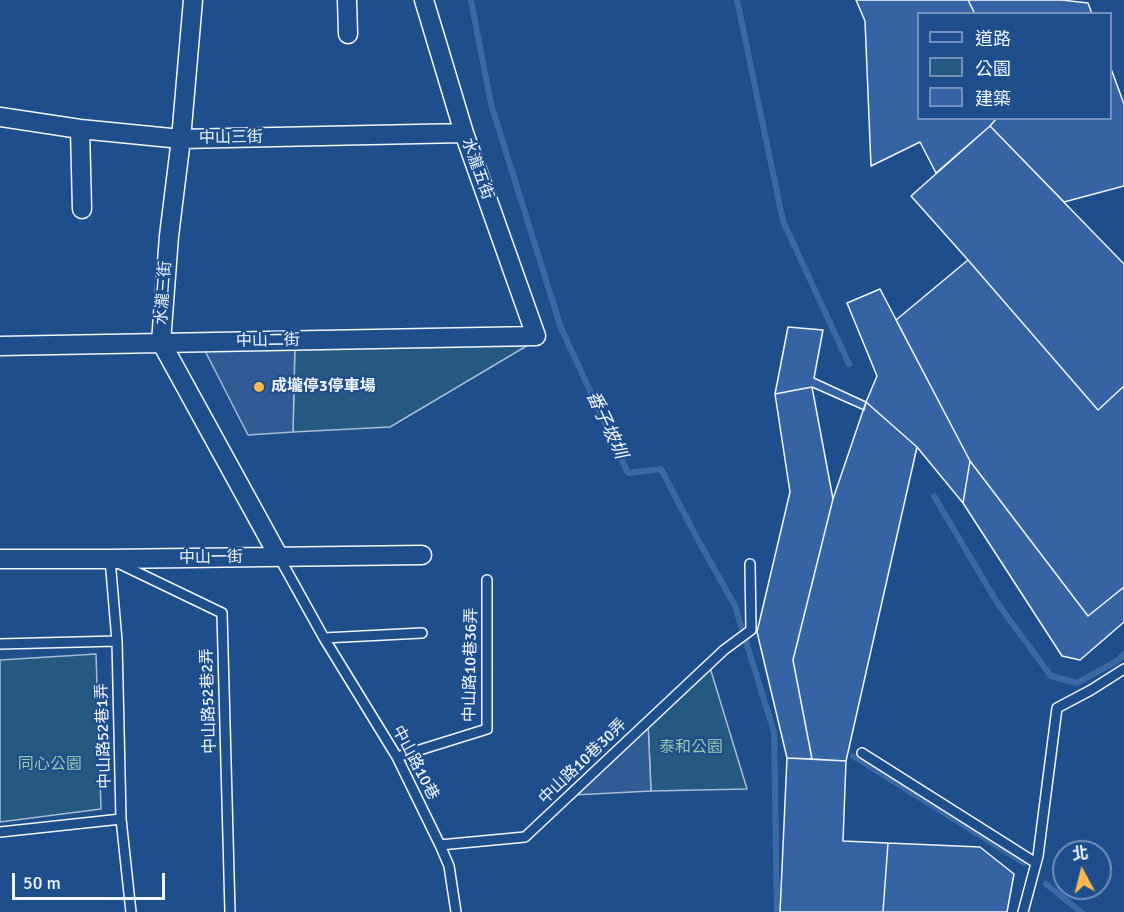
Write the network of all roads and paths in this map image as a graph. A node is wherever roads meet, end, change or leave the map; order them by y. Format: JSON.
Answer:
{"nodes":[{"id":1,"x":193,"y":0,"type":"edge"},
{"id":2,"x":347,"y":0,"type":"edge"},
{"id":3,"x":424,"y":0,"type":"edge"},
{"id":4,"x":348,"y":34,"type":"dead end"},
{"id":5,"x":0,"y":117,"type":"edge"},
{"id":6,"x":80,"y":129,"type":"junction"},
{"id":7,"x":464,"y":133,"type":"junction"},
{"id":8,"x":181,"y":139,"type":"junction"},
{"id":9,"x":82,"y":209,"type":"dead end"},
{"id":10,"x":536,"y":336,"type":"joint"},
{"id":11,"x":161,"y":342,"type":"junction"},
{"id":12,"x":0,"y":345,"type":"edge"},
{"id":13,"x":422,"y":555,"type":"dead end"},
{"id":14,"x":279,"y":557,"type":"junction"},
{"id":15,"x":0,"y":559,"type":"edge"},
{"id":16,"x":110,"y":559,"type":"junction"},
{"id":17,"x":750,"y":564,"type":"dead end"},
{"id":18,"x":487,"y":580,"type":"dead end"},
{"id":19,"x":422,"y":633,"type":"dead end"},
{"id":20,"x":324,"y":638,"type":"junction"},
{"id":21,"x":117,"y":641,"type":"junction"},
{"id":22,"x":0,"y":644,"type":"edge"},
{"id":23,"x":1124,"y":669,"type":"edge"},
{"id":24,"x":862,"y":753,"type":"dead end"},
{"id":25,"x":397,"y":758,"type":"junction"},
{"id":26,"x":122,"y":819,"type":"junction"},
{"id":27,"x":0,"y":832,"type":"edge"},
{"id":28,"x":440,"y":845,"type":"junction"},
{"id":29,"x":1036,"y":862,"type":"junction"},
{"id":30,"x":131,"y":912,"type":"edge"},
{"id":31,"x":230,"y":912,"type":"edge"},
{"id":32,"x":456,"y":912,"type":"edge"},
{"id":33,"x":1023,"y":912,"type":"edge"}],
"edges":[{"from":1,"to":8,"type":"street","name":"水瀧三街"},
{"from":2,"to":4,"type":"street"},
{"from":3,"to":7,"type":"street","name":"水瀧五街"},
{"from":5,"to":6,"type":"street","name":"中山三街"},
{"from":6,"to":8,"type":"street","name":"中山三街"},
{"from":6,"to":9,"type":"street"},
{"from":7,"to":8,"type":"street","name":"中山三街"},
{"from":7,"to":10,"type":"street","name":"水瀧五街"},
{"from":8,"to":11,"type":"street","name":"水瀧三街"},
{"from":10,"to":11,"type":"street","name":"中山二街"},
{"from":11,"to":12,"type":"street","name":"中山二街"},
{"from":11,"to":14,"type":"street","name":"水瀧三街"},
{"from":13,"to":14,"type":"street","name":"中山一街"},
{"from":14,"to":16,"type":"street","name":"中山一街"},
{"from":14,"to":20,"type":"lane","name":"中山路10巷"},
{"from":15,"to":16,"type":"street","name":"中山一街"},
{"from":16,"to":21,"type":"lane","name":"中山路52巷1弄"},
{"from":16,"to":31,"type":"lane","name":"中山路52巷2弄"},
{"from":17,"to":28,"type":"lane","name":"中山路10巷30弄"},
{"from":18,"to":25,"type":"lane","name":"中山路10巷36弄"},
{"from":19,"to":20,"type":"lane"},
{"from":20,"to":25,"type":"lane","name":"中山路10巷"},
{"from":21,"to":22,"type":"lane"},
{"from":21,"to":26,"type":"lane","name":"中山路52巷1弄"},
{"from":23,"to":29,"type":"lane"},
{"from":24,"to":29,"type":"lane"},
{"from":25,"to":28,"type":"lane","name":"中山路10巷"},
{"from":26,"to":27,"type":"lane"},
{"from":26,"to":30,"type":"lane","name":"中山路52巷1弄"},
{"from":28,"to":32,"type":"lane","name":"中山路10巷"},
{"from":29,"to":33,"type":"lane"}]}
